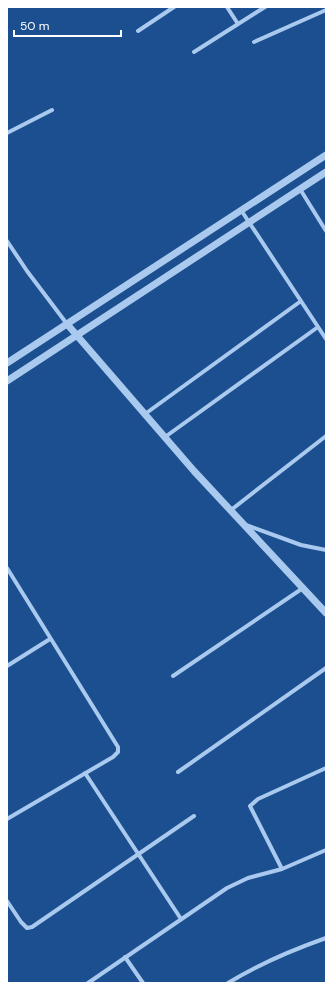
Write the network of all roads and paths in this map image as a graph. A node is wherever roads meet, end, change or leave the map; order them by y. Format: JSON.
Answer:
{"nodes":[{"id":1,"x":174,"y":7,"type":"edge"},
{"id":2,"x":228,"y":7,"type":"edge"},
{"id":3,"x":265,"y":7,"type":"edge"},
{"id":4,"x":326,"y":10,"type":"edge"},
{"id":5,"x":238,"y":24,"type":"junction"},
{"id":6,"x":138,"y":31,"type":"dead end"},
{"id":7,"x":254,"y":42,"type":"dead end"},
{"id":8,"x":194,"y":52,"type":"dead end"},
{"id":9,"x":52,"y":110,"type":"dead end"},
{"id":10,"x":7,"y":133,"type":"edge"},
{"id":11,"x":326,"y":155,"type":"edge"},
{"id":12,"x":326,"y":172,"type":"edge"},
{"id":13,"x":300,"y":190,"type":"junction"},
{"id":14,"x":241,"y":210,"type":"junction"},
{"id":15,"x":249,"y":222,"type":"junction"},
{"id":16,"x":326,"y":231,"type":"edge"},
{"id":17,"x":7,"y":240,"type":"edge"},
{"id":18,"x":301,"y":301,"type":"junction"},
{"id":19,"x":67,"y":324,"type":"junction"},
{"id":20,"x":318,"y":327,"type":"junction"},
{"id":21,"x":77,"y":335,"type":"junction"},
{"id":22,"x":326,"y":339,"type":"edge"},
{"id":23,"x":7,"y":363,"type":"edge"},
{"id":24,"x":7,"y":381,"type":"edge"},
{"id":25,"x":145,"y":414,"type":"junction"},
{"id":26,"x":326,"y":436,"type":"edge"},
{"id":27,"x":165,"y":437,"type":"junction"},
{"id":28,"x":231,"y":510,"type":"junction"},
{"id":29,"x":244,"y":524,"type":"junction"},
{"id":30,"x":326,"y":550,"type":"edge"},
{"id":31,"x":7,"y":568,"type":"edge"},
{"id":32,"x":303,"y":588,"type":"junction"},
{"id":33,"x":326,"y":613,"type":"edge"},
{"id":34,"x":50,"y":638,"type":"junction"},
{"id":35,"x":7,"y":666,"type":"edge"},
{"id":36,"x":326,"y":668,"type":"edge"},
{"id":37,"x":173,"y":676,"type":"dead end"},
{"id":38,"x":326,"y":768,"type":"edge"},
{"id":39,"x":178,"y":772,"type":"dead end"},
{"id":40,"x":86,"y":773,"type":"junction"},
{"id":41,"x":194,"y":816,"type":"dead end"},
{"id":42,"x":7,"y":819,"type":"edge"},
{"id":43,"x":326,"y":850,"type":"edge"},
{"id":44,"x":138,"y":854,"type":"junction"},
{"id":45,"x":282,"y":869,"type":"junction"},
{"id":46,"x":7,"y":901,"type":"edge"},
{"id":47,"x":181,"y":919,"type":"junction"},
{"id":48,"x":326,"y":938,"type":"edge"},
{"id":49,"x":125,"y":957,"type":"junction"},
{"id":50,"x":88,"y":983,"type":"edge"},
{"id":51,"x":143,"y":983,"type":"edge"},
{"id":52,"x":228,"y":983,"type":"edge"}],
"edges":[{"from":1,"to":6,"type":"street"},
{"from":2,"to":5,"type":"street"},
{"from":3,"to":5,"type":"street"},
{"from":4,"to":7,"type":"street"},
{"from":5,"to":8,"type":"street"},
{"from":9,"to":10,"type":"street"},
{"from":11,"to":14,"type":"street"},
{"from":12,"to":13,"type":"street"},
{"from":13,"to":15,"type":"street"},
{"from":13,"to":16,"type":"street"},
{"from":14,"to":15,"type":"street"},
{"from":14,"to":19,"type":"street"},
{"from":15,"to":18,"type":"street"},
{"from":15,"to":21,"type":"street"},
{"from":17,"to":19,"type":"street"},
{"from":18,"to":20,"type":"street"},
{"from":18,"to":25,"type":"street"},
{"from":19,"to":21,"type":"street"},
{"from":19,"to":23,"type":"street"},
{"from":20,"to":22,"type":"street"},
{"from":20,"to":27,"type":"street"},
{"from":21,"to":24,"type":"street"},
{"from":21,"to":25,"type":"street"},
{"from":25,"to":27,"type":"street"},
{"from":26,"to":28,"type":"street"},
{"from":27,"to":28,"type":"street"},
{"from":28,"to":29,"type":"street"},
{"from":29,"to":30,"type":"street"},
{"from":29,"to":32,"type":"street"},
{"from":31,"to":34,"type":"street"},
{"from":32,"to":33,"type":"street"},
{"from":32,"to":37,"type":"street"},
{"from":34,"to":35,"type":"street"},
{"from":34,"to":40,"type":"street"},
{"from":36,"to":39,"type":"street"},
{"from":38,"to":45,"type":"street"},
{"from":40,"to":42,"type":"street"},
{"from":40,"to":44,"type":"street"},
{"from":41,"to":44,"type":"street"},
{"from":43,"to":45,"type":"street"},
{"from":44,"to":46,"type":"street"},
{"from":44,"to":47,"type":"street"},
{"from":45,"to":47,"type":"street"},
{"from":47,"to":49,"type":"street"},
{"from":48,"to":52,"type":"street"},
{"from":49,"to":50,"type":"street"},
{"from":49,"to":51,"type":"street"}]}
